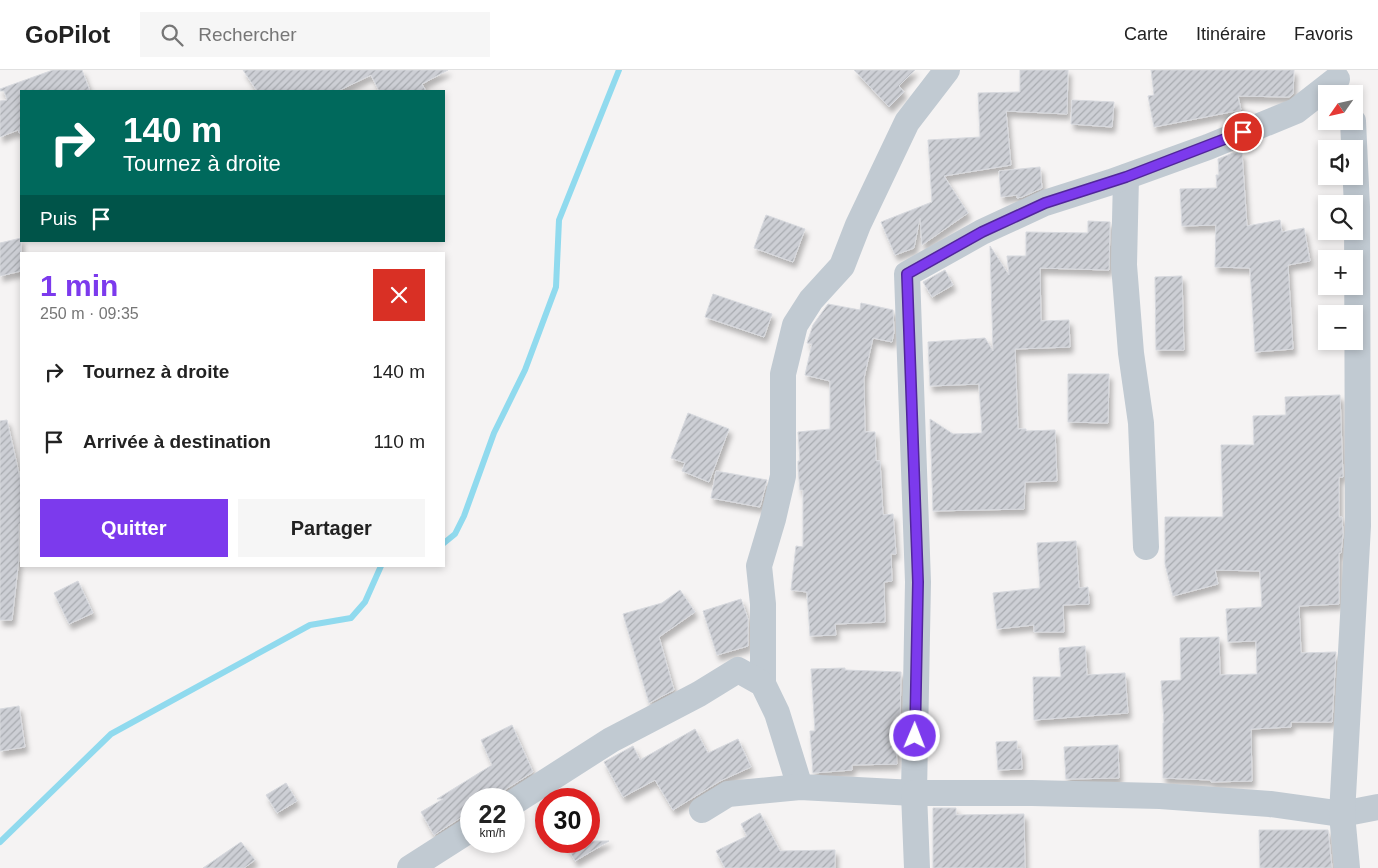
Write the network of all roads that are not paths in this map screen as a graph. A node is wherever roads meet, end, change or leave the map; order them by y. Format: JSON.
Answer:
{"nodes":[{"id":1,"x":947,"y":70,"type":"edge"},
{"id":2,"x":1339,"y":81,"type":"edge"},
{"id":3,"x":1353,"y":130,"type":"edge"},
{"id":4,"x":1126,"y":177,"type":"junction"},
{"id":5,"x":1146,"y":547,"type":"dead end"},
{"id":6,"x":762,"y":684,"type":"junction"},
{"id":7,"x":800,"y":787,"type":"junction"},
{"id":8,"x":914,"y":793,"type":"junction"},
{"id":9,"x":525,"y":795,"type":"edge"},
{"id":10,"x":1378,"y":807,"type":"edge"},
{"id":11,"x":702,"y":810,"type":"dead end"},
{"id":12,"x":1342,"y":814,"type":"junction"},
{"id":13,"x":460,"y":836,"type":"edge"},
{"id":14,"x":410,"y":868,"type":"edge"},
{"id":15,"x":917,"y":868,"type":"edge"},
{"id":16,"x":1348,"y":868,"type":"edge"}],
"edges":[{"from":1,"to":6,"type":"street"},
{"from":2,"to":4,"type":"street"},
{"from":3,"to":12,"type":"street"},
{"from":4,"to":5,"type":"street"},
{"from":4,"to":8,"type":"street"},
{"from":6,"to":7,"type":"street"},
{"from":6,"to":9,"type":"street"},
{"from":7,"to":8,"type":"street"},
{"from":7,"to":11,"type":"street"},
{"from":8,"to":12,"type":"street"},
{"from":8,"to":15,"type":"street"},
{"from":10,"to":12,"type":"street"},
{"from":12,"to":16,"type":"street"},
{"from":13,"to":14,"type":"street"}]}
